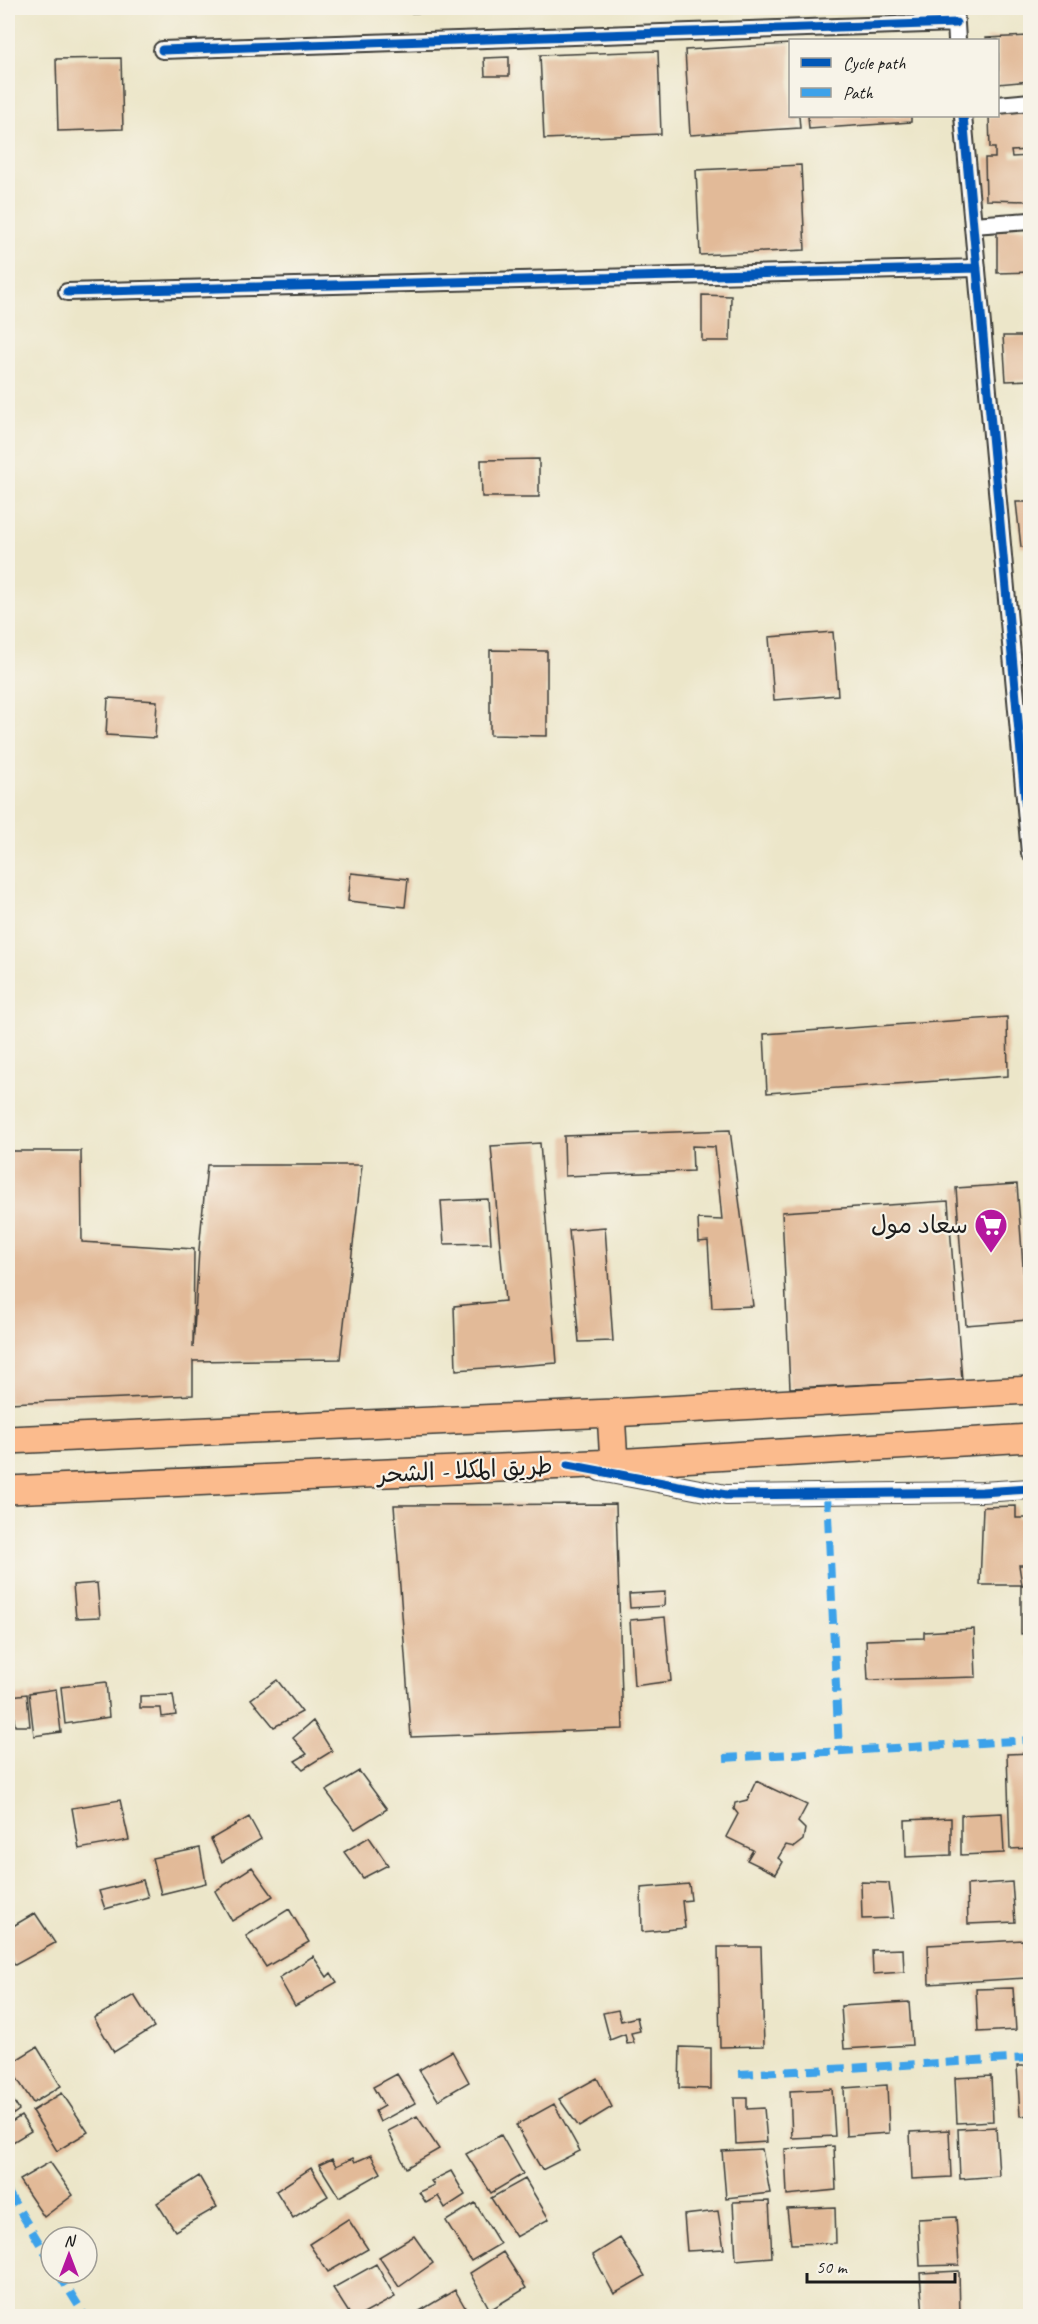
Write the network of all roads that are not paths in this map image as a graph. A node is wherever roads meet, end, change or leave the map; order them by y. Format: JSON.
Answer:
{"nodes":[{"id":1,"x":955,"y":15,"type":"edge"},
{"id":2,"x":957,"y":39,"type":"edge"},
{"id":3,"x":162,"y":50,"type":"dead end"},
{"id":4,"x":1030,"y":102,"type":"edge"},
{"id":5,"x":999,"y":105,"type":"edge"},
{"id":6,"x":963,"y":117,"type":"edge"},
{"id":7,"x":1030,"y":221,"type":"edge"},
{"id":8,"x":973,"y":225,"type":"junction"},
{"id":9,"x":977,"y":268,"type":"junction"},
{"id":10,"x":67,"y":292,"type":"dead end"},
{"id":11,"x":1024,"y":721,"type":"edge"},
{"id":12,"x":1030,"y":853,"type":"edge"},
{"id":13,"x":1030,"y":1389,"type":"edge"},
{"id":14,"x":611,"y":1413,"type":"junction"},
{"id":15,"x":1030,"y":1438,"type":"edge"},
{"id":16,"x":8,"y":1440,"type":"edge"},
{"id":17,"x":614,"y":1463,"type":"junction"},
{"id":18,"x":568,"y":1465,"type":"junction"},
{"id":19,"x":1030,"y":1489,"type":"edge"},
{"id":20,"x":8,"y":1490,"type":"edge"}],
"edges":[{"from":1,"to":2,"type":"street"},
{"from":1,"to":3,"type":"street"},
{"from":4,"to":5,"type":"street"},
{"from":6,"to":8,"type":"street"},
{"from":7,"to":8,"type":"street"},
{"from":8,"to":9,"type":"street"},
{"from":9,"to":10,"type":"street"},
{"from":9,"to":11,"type":"street"},
{"from":11,"to":12,"type":"street"},
{"from":13,"to":14,"type":"highway","name":"طريق المكلا - الشحر"},
{"from":14,"to":16,"type":"highway","name":"طريق المكلا - الشحر"},
{"from":14,"to":17,"type":"highway"},
{"from":15,"to":17,"type":"highway","name":"طريق المكلا - الشحر"},
{"from":17,"to":18,"type":"highway","name":"طريق المكلا - الشحر"},
{"from":18,"to":19,"type":"street"},
{"from":18,"to":20,"type":"highway","name":"طريق المكلا - الشحر"}]}
